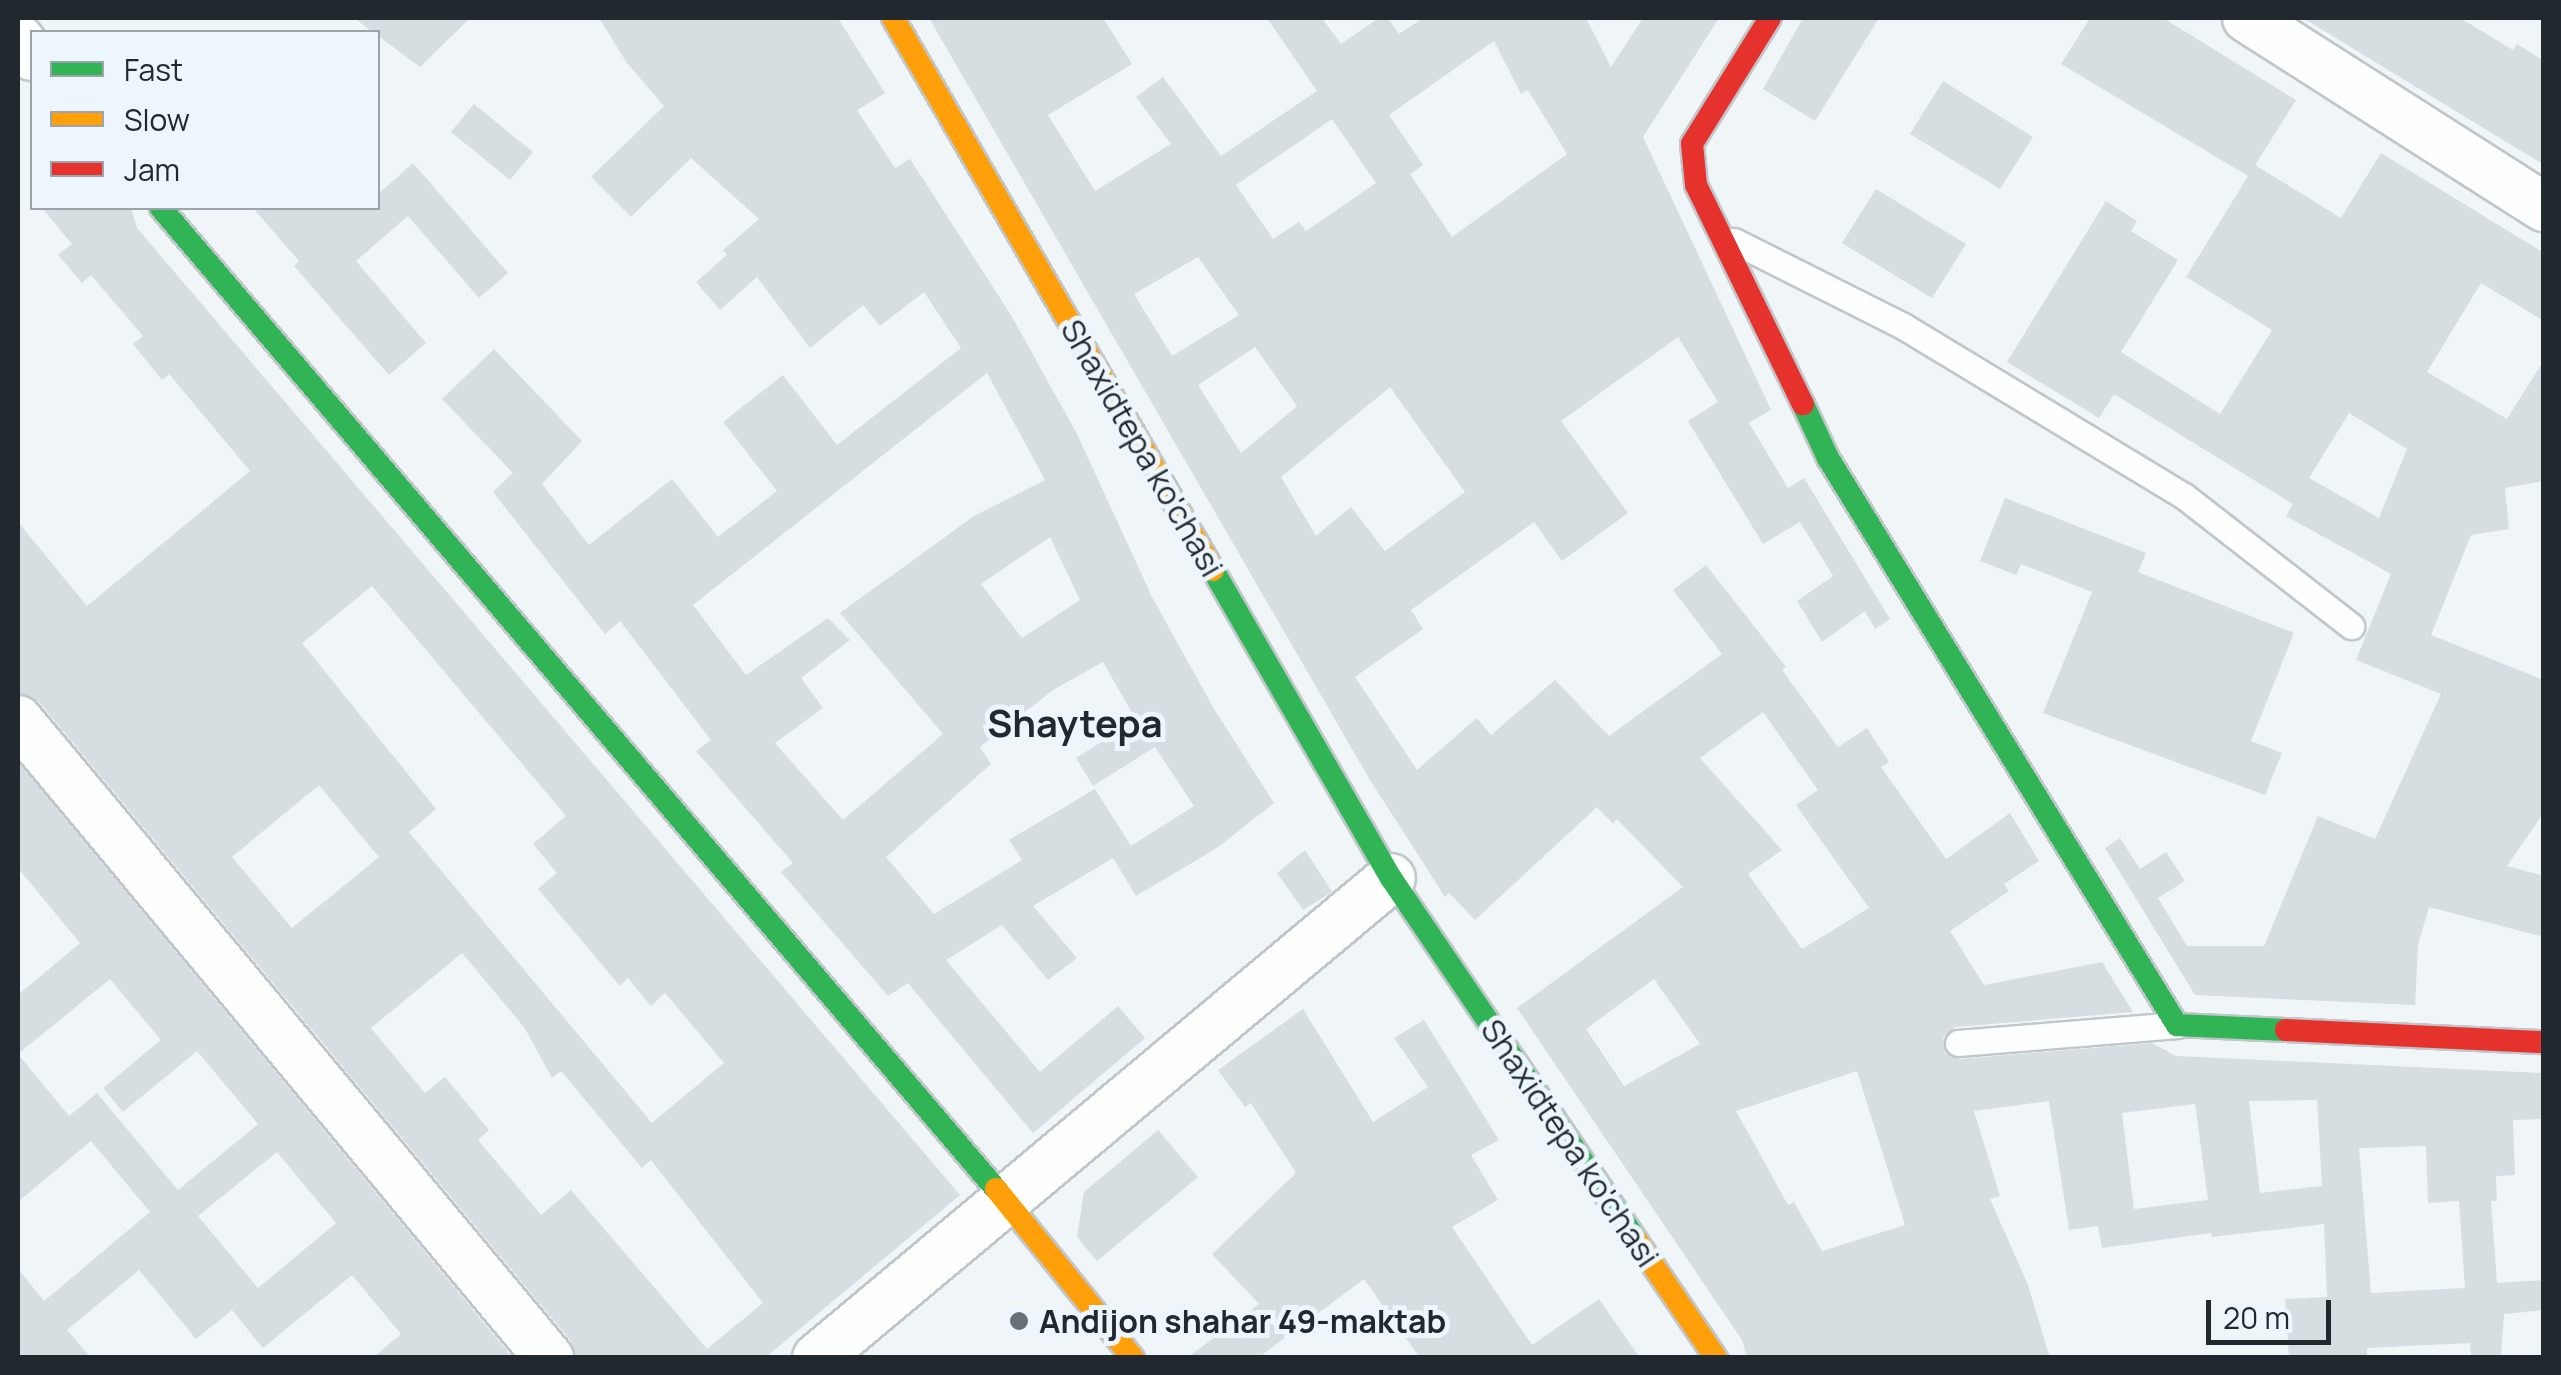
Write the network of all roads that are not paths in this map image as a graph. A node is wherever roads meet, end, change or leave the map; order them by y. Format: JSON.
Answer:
{"nodes":[{"id":1,"x":892,"y":18,"type":"edge"},
{"id":2,"x":1770,"y":18,"type":"edge"},
{"id":3,"x":2247,"y":18,"type":"edge"},
{"id":4,"x":2544,"y":207,"type":"edge"},
{"id":5,"x":163,"y":210,"type":"edge"},
{"id":6,"x":1725,"y":237,"type":"junction"},
{"id":7,"x":2350,"y":626,"type":"dead end"},
{"id":8,"x":18,"y":720,"type":"edge"},
{"id":9,"x":1391,"y":878,"type":"junction"},
{"id":10,"x":2176,"y":1025,"type":"junction"},
{"id":11,"x":1958,"y":1042,"type":"dead end"},
{"id":12,"x":2544,"y":1042,"type":"edge"},
{"id":13,"x":1007,"y":1202,"type":"junction"},
{"id":14,"x":549,"y":1358,"type":"edge"},
{"id":15,"x":817,"y":1358,"type":"edge"},
{"id":16,"x":1133,"y":1358,"type":"edge"},
{"id":17,"x":1716,"y":1358,"type":"edge"}],
"edges":[{"from":1,"to":9,"type":"street","name":"Shaxidtepa ko'chasi"},
{"from":2,"to":6,"type":"street"},
{"from":3,"to":4,"type":"street"},
{"from":5,"to":13,"type":"street"},
{"from":6,"to":7,"type":"lane"},
{"from":6,"to":10,"type":"street"},
{"from":8,"to":14,"type":"street"},
{"from":9,"to":13,"type":"street"},
{"from":9,"to":17,"type":"street","name":"Shaxidtepa ko'chasi"},
{"from":10,"to":11,"type":"lane"},
{"from":10,"to":12,"type":"street"},
{"from":13,"to":15,"type":"street"},
{"from":13,"to":16,"type":"street"}]}
